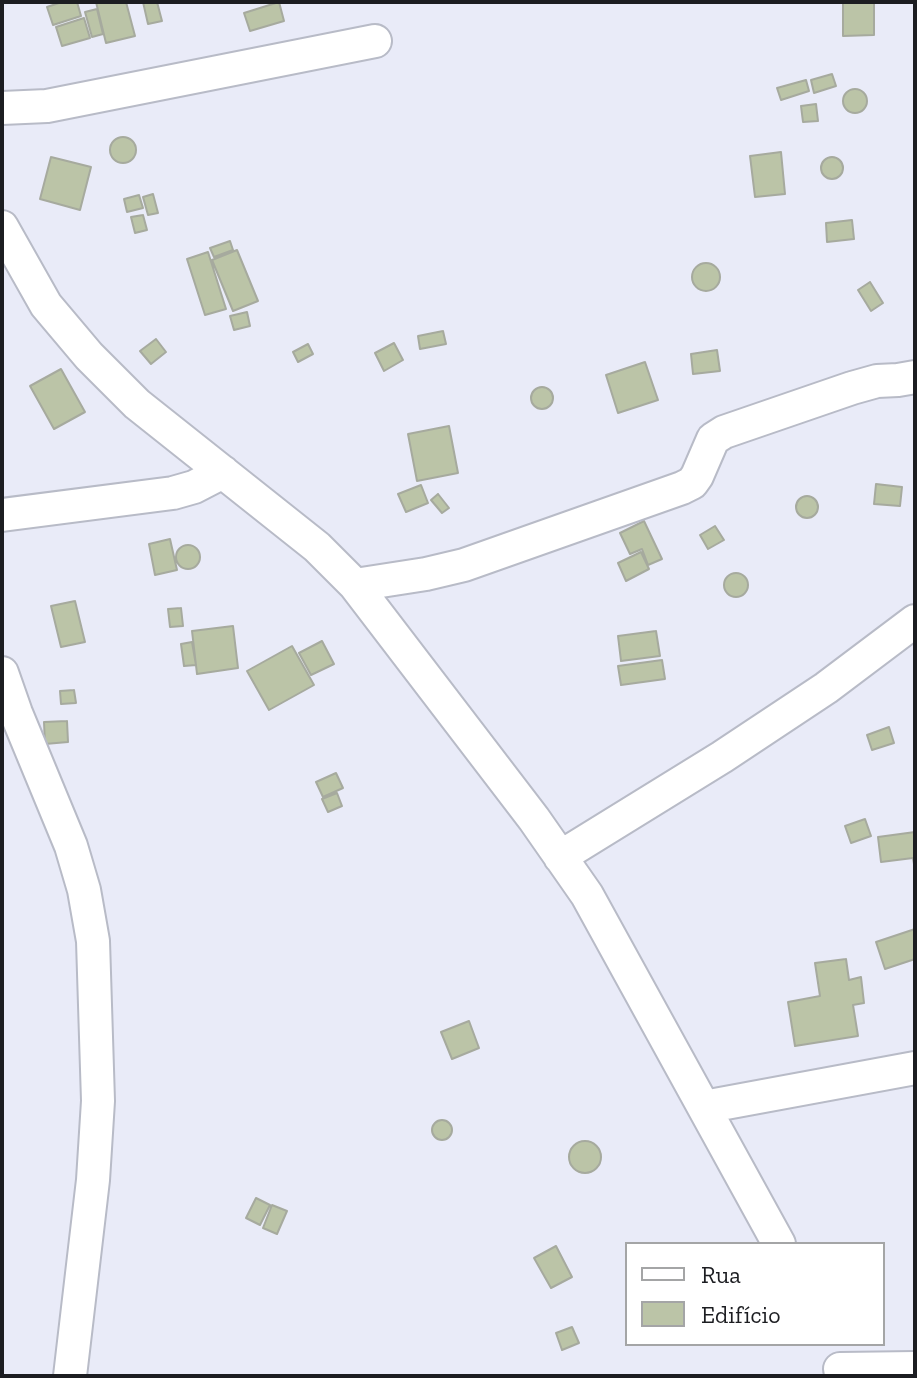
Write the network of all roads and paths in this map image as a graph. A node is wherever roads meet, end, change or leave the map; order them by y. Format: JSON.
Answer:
{"nodes":[{"id":1,"x":375,"y":41,"type":"dead end"},
{"id":2,"x":2,"y":108,"type":"edge"},
{"id":3,"x":2,"y":227,"type":"edge"},
{"id":4,"x":915,"y":377,"type":"edge"},
{"id":5,"x":223,"y":472,"type":"junction"},
{"id":6,"x":2,"y":515,"type":"edge"},
{"id":7,"x":355,"y":585,"type":"junction"},
{"id":8,"x":915,"y":621,"type":"edge"},
{"id":9,"x":2,"y":673,"type":"edge"},
{"id":10,"x":560,"y":857,"type":"junction"},
{"id":11,"x":915,"y":1068,"type":"edge"},
{"id":12,"x":704,"y":1107,"type":"junction"},
{"id":13,"x":778,"y":1242,"type":"edge"},
{"id":14,"x":837,"y":1363,"type":"edge"},
{"id":15,"x":915,"y":1368,"type":"edge"},
{"id":16,"x":70,"y":1376,"type":"edge"}],
"edges":[{"from":1,"to":2,"type":"street"},
{"from":3,"to":5,"type":"street"},
{"from":4,"to":7,"type":"street"},
{"from":5,"to":6,"type":"street"},
{"from":5,"to":7,"type":"street"},
{"from":7,"to":10,"type":"street"},
{"from":8,"to":10,"type":"street"},
{"from":9,"to":16,"type":"street"},
{"from":10,"to":12,"type":"street"},
{"from":11,"to":12,"type":"street"},
{"from":12,"to":13,"type":"street"},
{"from":14,"to":15,"type":"street"}]}
